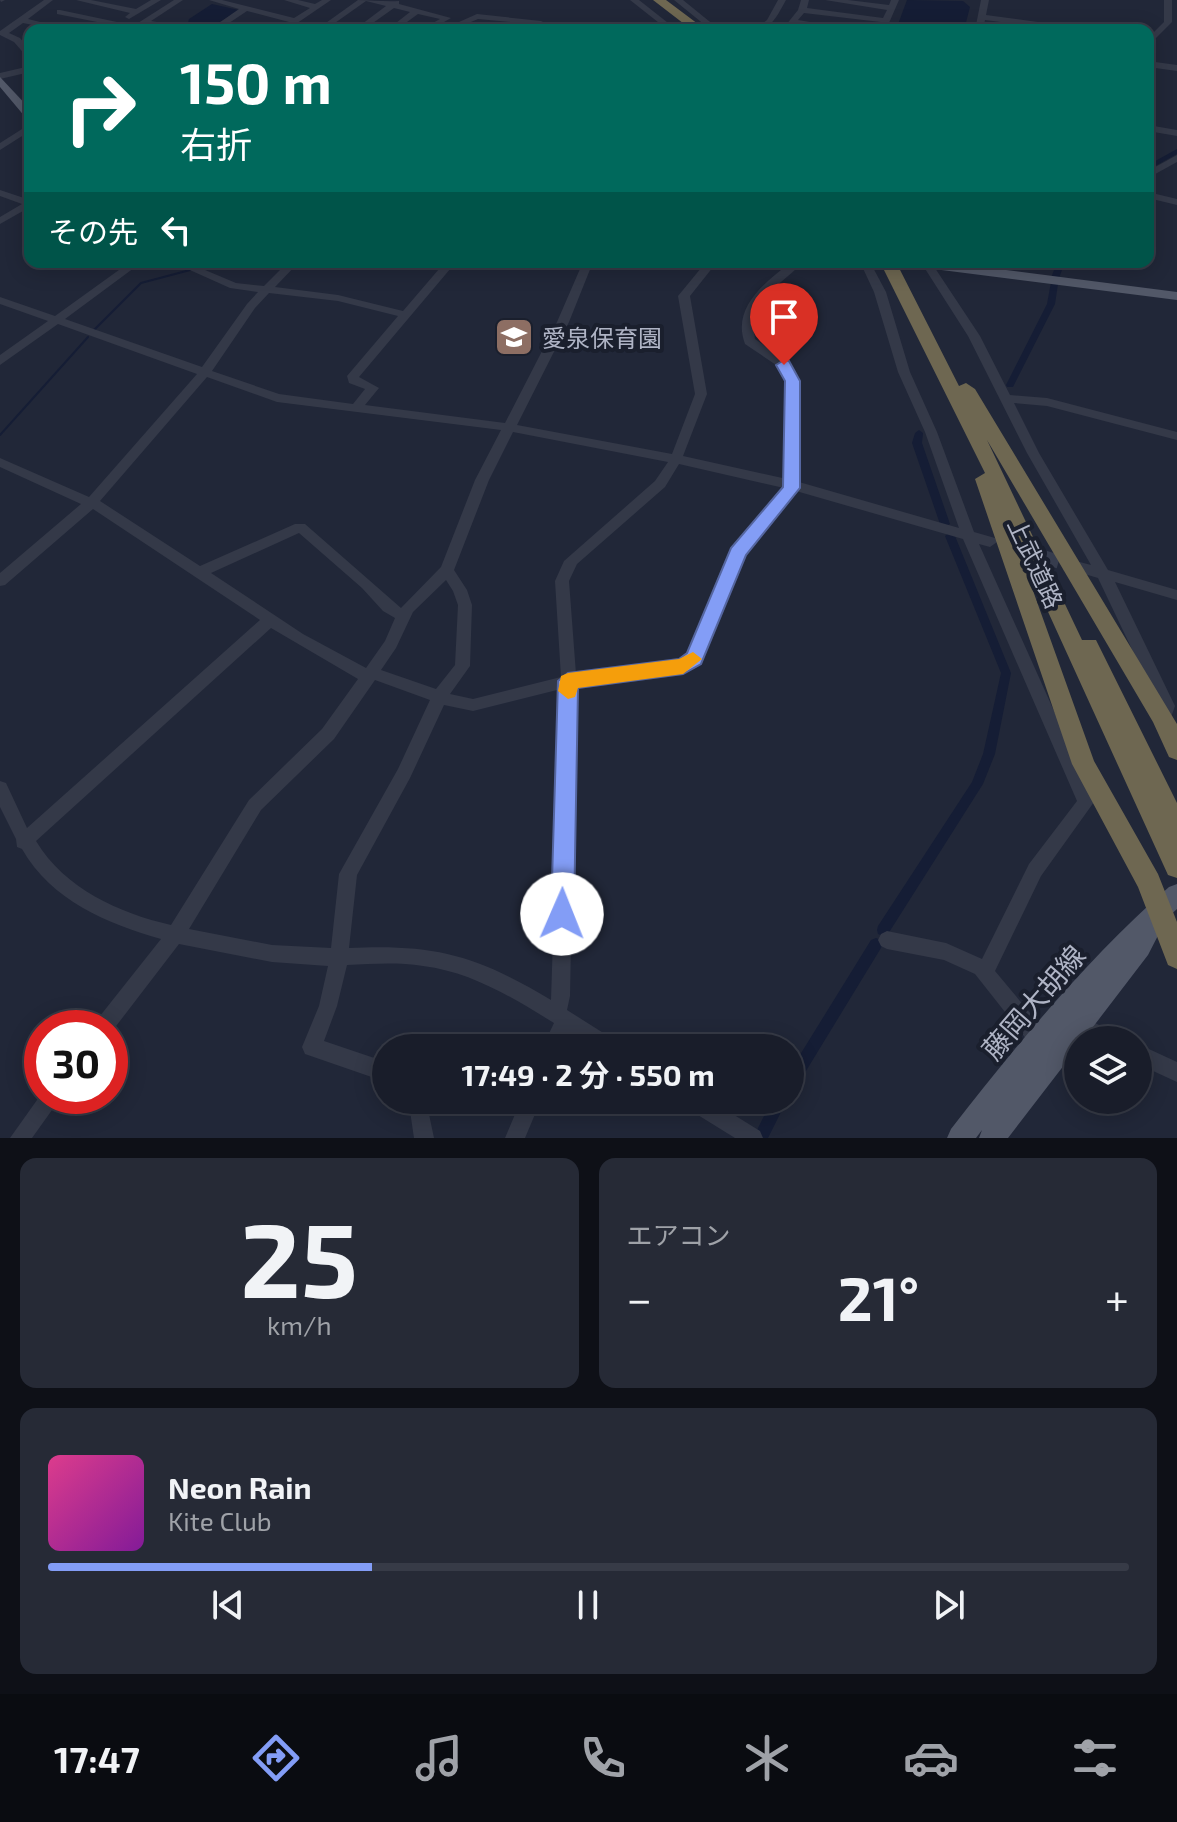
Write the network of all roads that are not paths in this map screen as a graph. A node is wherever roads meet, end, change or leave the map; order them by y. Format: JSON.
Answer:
{"nodes":[{"id":1,"x":49,"y":0,"type":"edge"},
{"id":2,"x":77,"y":0,"type":"edge"},
{"id":3,"x":156,"y":0,"type":"edge"},
{"id":4,"x":213,"y":0,"type":"edge"},
{"id":5,"x":288,"y":0,"type":"edge"},
{"id":6,"x":327,"y":0,"type":"edge"},
{"id":7,"x":363,"y":0,"type":"edge"},
{"id":8,"x":370,"y":0,"type":"edge"},
{"id":9,"x":634,"y":0,"type":"edge"},
{"id":10,"x":650,"y":0,"type":"edge"},
{"id":11,"x":659,"y":0,"type":"edge"},
{"id":12,"x":678,"y":0,"type":"edge"},
{"id":13,"x":782,"y":0,"type":"edge"},
{"id":14,"x":805,"y":0,"type":"edge"},
{"id":15,"x":829,"y":0,"type":"edge"},
{"id":16,"x":985,"y":0,"type":"edge"},
{"id":17,"x":1168,"y":0,"type":"edge"},
{"id":18,"x":175,"y":2,"type":"edge"},
{"id":19,"x":396,"y":2,"type":"edge"},
{"id":20,"x":894,"y":4,"type":"edge"},
{"id":21,"x":317,"y":7,"type":"junction"},
{"id":22,"x":245,"y":9,"type":"junction"},
{"id":23,"x":427,"y":9,"type":"junction"},
{"id":24,"x":802,"y":10,"type":"junction"},
{"id":25,"x":60,"y":12,"type":"junction"},
{"id":26,"x":137,"y":12,"type":"junction"},
{"id":27,"x":982,"y":17,"type":"junction"},
{"id":28,"x":22,"y":20,"type":"junction"},
{"id":29,"x":296,"y":21,"type":"junction"},
{"id":30,"x":144,"y":22,"type":"junction"},
{"id":31,"x":794,"y":22,"type":"joint"},
{"id":32,"x":42,"y":24,"type":"joint"},
{"id":33,"x":117,"y":24,"type":"joint"},
{"id":34,"x":141,"y":24,"type":"edge"},
{"id":35,"x":155,"y":24,"type":"edge"},
{"id":36,"x":223,"y":24,"type":"edge"},
{"id":37,"x":291,"y":24,"type":"edge"},
{"id":38,"x":329,"y":24,"type":"edge"},
{"id":39,"x":366,"y":24,"type":"edge"},
{"id":40,"x":401,"y":24,"type":"edge"},
{"id":41,"x":436,"y":24,"type":"edge"},
{"id":42,"x":459,"y":24,"type":"edge"},
{"id":43,"x":542,"y":24,"type":"edge"},
{"id":44,"x":665,"y":24,"type":"edge"},
{"id":45,"x":682,"y":24,"type":"edge"},
{"id":46,"x":692,"y":24,"type":"edge"},
{"id":47,"x":708,"y":24,"type":"edge"},
{"id":48,"x":764,"y":24,"type":"edge"},
{"id":49,"x":809,"y":24,"type":"edge"},
{"id":50,"x":980,"y":24,"type":"edge"},
{"id":51,"x":1036,"y":24,"type":"edge"},
{"id":52,"x":1154,"y":36,"type":"edge"},
{"id":53,"x":24,"y":46,"type":"edge"},
{"id":54,"x":1154,"y":65,"type":"edge"},
{"id":55,"x":1177,"y":68,"type":"edge"},
{"id":56,"x":24,"y":71,"type":"edge"},
{"id":57,"x":0,"y":78,"type":"edge"},
{"id":58,"x":24,"y":108,"type":"edge"},
{"id":59,"x":1154,"y":129,"type":"edge"},
{"id":60,"x":24,"y":131,"type":"edge"},
{"id":61,"x":1177,"y":133,"type":"edge"},
{"id":62,"x":0,"y":147,"type":"edge"},
{"id":63,"x":1177,"y":158,"type":"edge"},
{"id":64,"x":1154,"y":171,"type":"edge"},
{"id":65,"x":0,"y":193,"type":"edge"},
{"id":66,"x":1154,"y":196,"type":"edge"},
{"id":67,"x":24,"y":201,"type":"edge"},
{"id":68,"x":1177,"y":202,"type":"edge"},
{"id":69,"x":24,"y":207,"type":"edge"},
{"id":70,"x":0,"y":221,"type":"edge"},
{"id":71,"x":129,"y":268,"type":"edge"},
{"id":72,"x":191,"y":268,"type":"edge"},
{"id":73,"x":288,"y":268,"type":"edge"},
{"id":74,"x":446,"y":268,"type":"edge"},
{"id":75,"x":586,"y":268,"type":"edge"},
{"id":76,"x":707,"y":268,"type":"edge"},
{"id":77,"x":791,"y":268,"type":"edge"},
{"id":78,"x":868,"y":268,"type":"edge"},
{"id":79,"x":892,"y":268,"type":"edge"},
{"id":80,"x":899,"y":268,"type":"edge"},
{"id":81,"x":929,"y":268,"type":"edge"},
{"id":82,"x":964,"y":268,"type":"edge"},
{"id":83,"x":266,"y":290,"type":"junction"},
{"id":84,"x":880,"y":292,"type":"junction"},
{"id":85,"x":1177,"y":296,"type":"edge"},
{"id":86,"x":0,"y":300,"type":"edge"},
{"id":87,"x":406,"y":315,"type":"junction"},
{"id":88,"x":56,"y":320,"type":"junction"},
{"id":89,"x":0,"y":361,"type":"edge"},
{"id":90,"x":205,"y":372,"type":"junction"},
{"id":91,"x":964,"y":398,"type":"junction"},
{"id":92,"x":1005,"y":398,"type":"junction"},
{"id":93,"x":356,"y":408,"type":"junction"},
{"id":94,"x":507,"y":427,"type":"junction"},
{"id":95,"x":1177,"y":436,"type":"edge"},
{"id":96,"x":676,"y":459,"type":"junction"},
{"id":97,"x":0,"y":462,"type":"edge"},
{"id":98,"x":792,"y":485,"type":"junction"},
{"id":99,"x":91,"y":503,"type":"junction"},
{"id":100,"x":968,"y":535,"type":"junction"},
{"id":101,"x":990,"y":542,"type":"dead end"},
{"id":102,"x":1076,"y":566,"type":"tunnel mouth"},
{"id":103,"x":447,"y":570,"type":"junction"},
{"id":104,"x":201,"y":572,"type":"junction"},
{"id":105,"x":1104,"y":575,"type":"junction"},
{"id":106,"x":0,"y":581,"type":"edge"},
{"id":107,"x":1177,"y":595,"type":"edge"},
{"id":108,"x":403,"y":616,"type":"junction"},
{"id":109,"x":270,"y":620,"type":"junction"},
{"id":110,"x":369,"y":674,"type":"junction"},
{"id":111,"x":568,"y":681,"type":"junction"},
{"id":112,"x":1169,"y":692,"type":"edge"},
{"id":113,"x":440,"y":696,"type":"junction"},
{"id":114,"x":1163,"y":718,"type":"junction"},
{"id":115,"x":1177,"y":750,"type":"edge"},
{"id":116,"x":1077,"y":763,"type":"junction"},
{"id":117,"x":0,"y":788,"type":"edge"},
{"id":118,"x":23,"y":842,"type":"junction"},
{"id":119,"x":1174,"y":848,"type":"edge"},
{"id":120,"x":1140,"y":867,"type":"junction"},
{"id":121,"x":1177,"y":879,"type":"edge"},
{"id":122,"x":1168,"y":903,"type":"edge"},
{"id":123,"x":175,"y":935,"type":"junction"},
{"id":124,"x":887,"y":940,"type":"dead end"},
{"id":125,"x":1177,"y":956,"type":"edge"},
{"id":126,"x":338,"y":958,"type":"junction"},
{"id":127,"x":985,"y":972,"type":"junction"},
{"id":128,"x":117,"y":1010,"type":"edge"},
{"id":129,"x":560,"y":1018,"type":"junction"},
{"id":130,"x":1079,"y":1024,"type":"junction"},
{"id":131,"x":1083,"y":1026,"type":"edge"},
{"id":132,"x":556,"y":1034,"type":"edge"},
{"id":133,"x":586,"y":1034,"type":"edge"},
{"id":134,"x":1038,"y":1038,"type":"junction"},
{"id":135,"x":1152,"y":1060,"type":"edge"},
{"id":136,"x":372,"y":1067,"type":"edge"},
{"id":137,"x":1177,"y":1072,"type":"edge"},
{"id":138,"x":38,"y":1114,"type":"edge"},
{"id":139,"x":420,"y":1114,"type":"edge"},
{"id":140,"x":525,"y":1114,"type":"edge"},
{"id":141,"x":714,"y":1114,"type":"edge"},
{"id":142,"x":994,"y":1137,"type":"edge"},
{"id":143,"x":20,"y":1138,"type":"edge"},
{"id":144,"x":424,"y":1138,"type":"edge"},
{"id":145,"x":515,"y":1138,"type":"edge"},
{"id":146,"x":753,"y":1138,"type":"edge"},
{"id":147,"x":960,"y":1138,"type":"edge"}],
"edges":[{"from":1,"to":28,"type":"street"},
{"from":2,"to":25,"type":"street"},
{"from":2,"to":26,"type":"street"},
{"from":3,"to":18,"type":"street"},
{"from":3,"to":26,"type":"street"},
{"from":4,"to":22,"type":"street"},
{"from":5,"to":21,"type":"street"},
{"from":6,"to":21,"type":"street"},
{"from":7,"to":38,"type":"street"},
{"from":8,"to":19,"type":"street"},
{"from":9,"to":44,"type":"street"},
{"from":10,"to":45,"type":"highway"},
{"from":11,"to":46,"type":"highway"},
{"from":12,"to":47,"type":"street"},
{"from":13,"to":48,"type":"street"},
{"from":14,"to":24,"type":"street"},
{"from":15,"to":20,"type":"street"},
{"from":16,"to":27,"type":"street"},
{"from":17,"to":52,"type":"street"},
{"from":18,"to":30,"type":"street"},
{"from":19,"to":23,"type":"street"},
{"from":19,"to":39,"type":"street"},
{"from":20,"to":24,"type":"street"},
{"from":21,"to":29,"type":"street"},
{"from":22,"to":29,"type":"street"},
{"from":22,"to":36,"type":"street"},
{"from":23,"to":40,"type":"street"},
{"from":23,"to":41,"type":"street"},
{"from":24,"to":31,"type":"street"},
{"from":25,"to":32,"type":"street"},
{"from":25,"to":33,"type":"street"},
{"from":26,"to":33,"type":"street"},
{"from":27,"to":50,"type":"street"},
{"from":27,"to":51,"type":"street"},
{"from":28,"to":32,"type":"street"},
{"from":28,"to":53,"type":"street"},
{"from":29,"to":37,"type":"street"},
{"from":30,"to":34,"type":"street"},
{"from":30,"to":35,"type":"street"},
{"from":31,"to":49,"type":"street"},
{"from":42,"to":43,"type":"street"},
{"from":54,"to":55,"type":"street"},
{"from":56,"to":57,"type":"street"},
{"from":57,"to":58,"type":"main road"},
{"from":59,"to":61,"type":"street"},
{"from":60,"to":62,"type":"street"},
{"from":63,"to":64,"type":"street"},
{"from":65,"to":67,"type":"street"},
{"from":66,"to":68,"type":"street"},
{"from":69,"to":70,"type":"street"},
{"from":71,"to":88,"type":"street"},
{"from":72,"to":83,"type":"street"},
{"from":73,"to":83,"type":"street"},
{"from":74,"to":87,"type":"street"},
{"from":75,"to":94,"type":"street"},
{"from":76,"to":96,"type":"street"},
{"from":77,"to":98,"type":"street"},
{"from":78,"to":84,"type":"street"},
{"from":79,"to":84,"type":"street"},
{"from":80,"to":91,"type":"highway","name":"上武道路"},
{"from":81,"to":92,"type":"street"},
{"from":82,"to":85,"type":"main road"},
{"from":83,"to":87,"type":"street"},
{"from":83,"to":90,"type":"street"},
{"from":84,"to":100,"type":"street"},
{"from":86,"to":88,"type":"street"},
{"from":87,"to":93,"type":"street"},
{"from":88,"to":89,"type":"street"},
{"from":88,"to":90,"type":"street"},
{"from":90,"to":93,"type":"street"},
{"from":90,"to":99,"type":"street"},
{"from":91,"to":114,"type":"highway"},
{"from":91,"to":116,"type":"highway"},
{"from":91,"to":119,"type":"highway","name":"上武道路"},
{"from":92,"to":95,"type":"street"},
{"from":92,"to":105,"type":"street"},
{"from":93,"to":94,"type":"street"},
{"from":94,"to":96,"type":"street"},
{"from":94,"to":103,"type":"street"},
{"from":96,"to":98,"type":"street"},
{"from":96,"to":111,"type":"street"},
{"from":97,"to":99,"type":"street"},
{"from":98,"to":100,"type":"street"},
{"from":98,"to":111,"type":"street"},
{"from":99,"to":104,"type":"street"},
{"from":99,"to":106,"type":"street"},
{"from":100,"to":101,"type":"street"},
{"from":100,"to":116,"type":"street"},
{"from":102,"to":105,"type":"street"},
{"from":103,"to":108,"type":"street"},
{"from":103,"to":113,"type":"street"},
{"from":104,"to":108,"type":"street"},
{"from":104,"to":109,"type":"street"},
{"from":105,"to":107,"type":"street"},
{"from":105,"to":112,"type":"street"},
{"from":108,"to":110,"type":"street"},
{"from":109,"to":110,"type":"street"},
{"from":109,"to":118,"type":"street"},
{"from":110,"to":113,"type":"street"},
{"from":110,"to":123,"type":"street"},
{"from":111,"to":113,"type":"street"},
{"from":111,"to":129,"type":"street"},
{"from":112,"to":114,"type":"street"},
{"from":113,"to":126,"type":"street"},
{"from":114,"to":115,"type":"highway"},
{"from":116,"to":120,"type":"highway"},
{"from":116,"to":127,"type":"street"},
{"from":117,"to":118,"type":"street"},
{"from":118,"to":123,"type":"street"},
{"from":120,"to":121,"type":"highway"},
{"from":120,"to":122,"type":"highway"},
{"from":122,"to":125,"type":"highway"},
{"from":122,"to":130,"type":"main road","name":"藤岡大胡線"},
{"from":122,"to":134,"type":"main road","name":"藤岡大胡線"},
{"from":123,"to":126,"type":"street"},
{"from":123,"to":128,"type":"street"},
{"from":124,"to":127,"type":"street"},
{"from":126,"to":129,"type":"street"},
{"from":126,"to":136,"type":"street"},
{"from":127,"to":134,"type":"street"},
{"from":129,"to":132,"type":"street"},
{"from":129,"to":133,"type":"street"},
{"from":130,"to":131,"type":"street"},
{"from":130,"to":142,"type":"main road","name":"藤岡大胡線"},
{"from":134,"to":147,"type":"main road","name":"藤岡大胡線"},
{"from":135,"to":137,"type":"street"},
{"from":138,"to":143,"type":"street"},
{"from":139,"to":144,"type":"street"},
{"from":140,"to":145,"type":"street"},
{"from":141,"to":146,"type":"street"}]}
